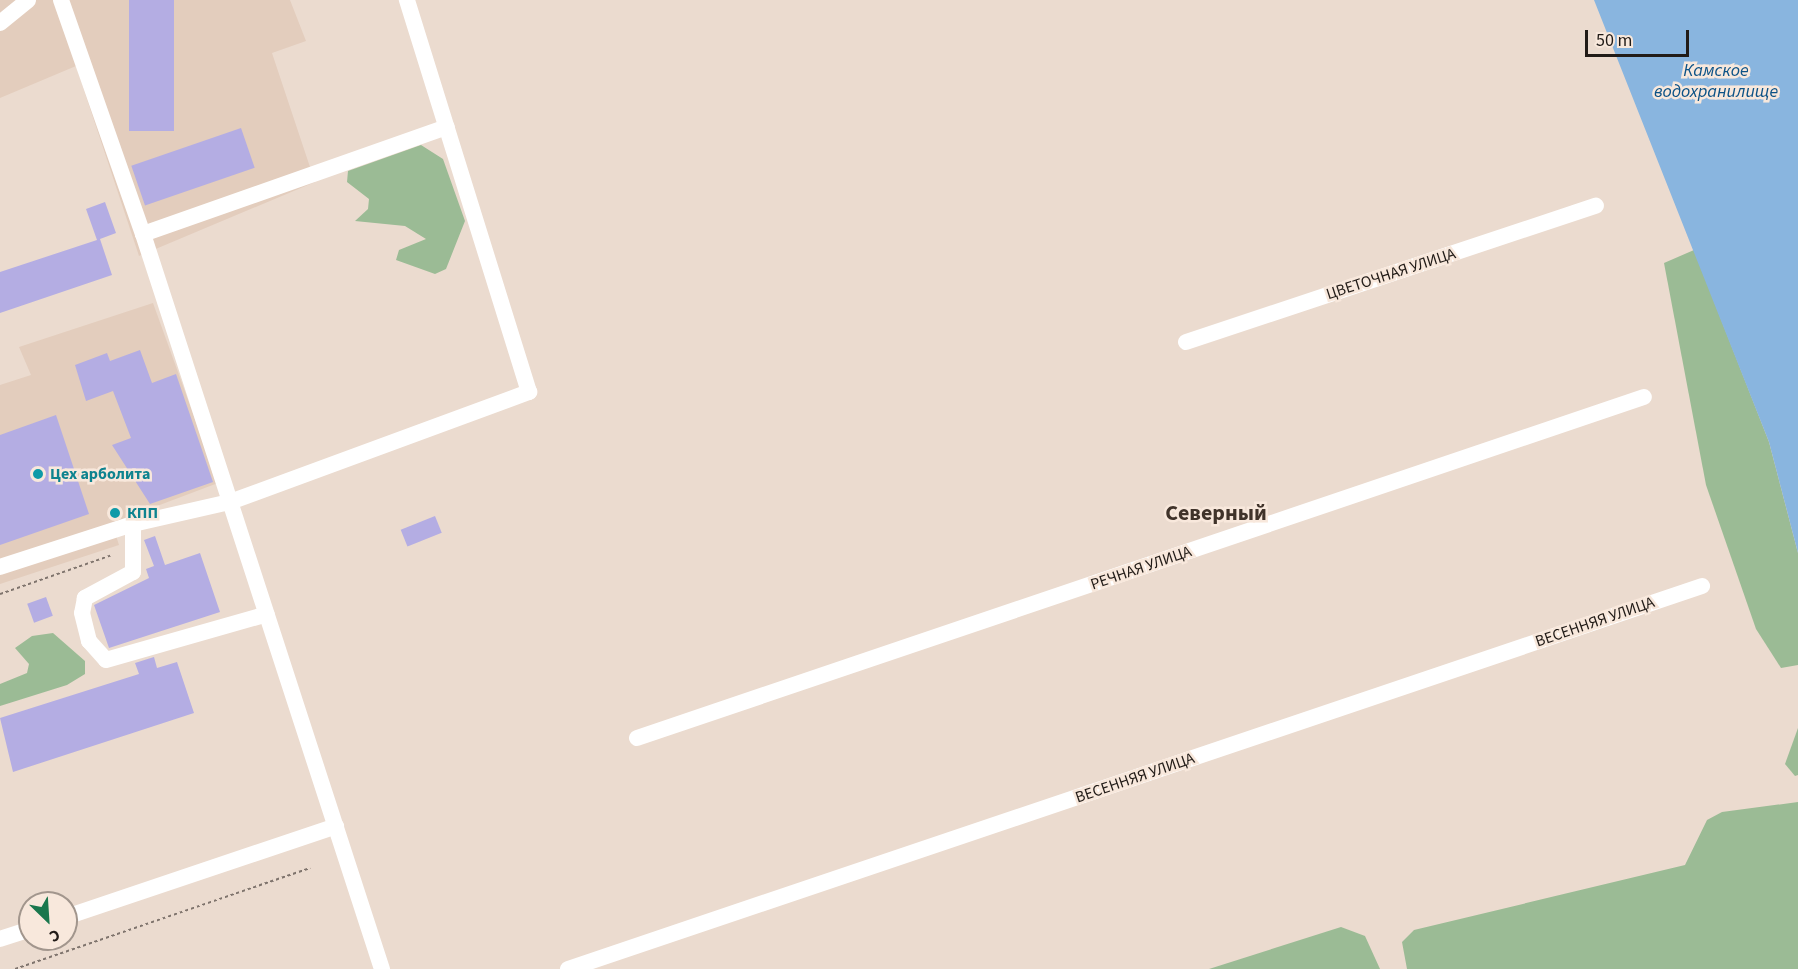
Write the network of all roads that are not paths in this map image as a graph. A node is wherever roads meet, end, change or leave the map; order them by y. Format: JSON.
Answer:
{"nodes":[{"id":1,"x":28,"y":0,"type":"edge"},
{"id":2,"x":61,"y":0,"type":"edge"},
{"id":3,"x":407,"y":0,"type":"edge"},
{"id":4,"x":0,"y":23,"type":"edge"},
{"id":5,"x":447,"y":127,"type":"junction"},
{"id":6,"x":1596,"y":206,"type":"dead end"},
{"id":7,"x":142,"y":234,"type":"junction"},
{"id":8,"x":1186,"y":342,"type":"dead end"},
{"id":9,"x":1644,"y":397,"type":"dead end"},
{"id":10,"x":230,"y":502,"type":"junction"},
{"id":11,"x":133,"y":524,"type":"junction"},
{"id":12,"x":0,"y":567,"type":"edge"},
{"id":13,"x":1702,"y":586,"type":"dead end"},
{"id":14,"x":267,"y":614,"type":"junction"},
{"id":15,"x":637,"y":738,"type":"dead end"},
{"id":16,"x":336,"y":826,"type":"junction"},
{"id":17,"x":78,"y":913,"type":"edge"},
{"id":18,"x":18,"y":933,"type":"edge"},
{"id":19,"x":0,"y":939,"type":"edge"},
{"id":20,"x":382,"y":969,"type":"edge"},
{"id":21,"x":568,"y":969,"type":"edge"}],
"edges":[{"from":1,"to":4,"type":"street"},
{"from":2,"to":7,"type":"street"},
{"from":3,"to":5,"type":"street"},
{"from":5,"to":7,"type":"street"},
{"from":5,"to":10,"type":"street"},
{"from":6,"to":8,"type":"street","name":"ЦВЕТОЧНАЯ УЛИЦА"},
{"from":7,"to":10,"type":"street"},
{"from":9,"to":15,"type":"street","name":"РЕЧНАЯ УЛИЦА"},
{"from":10,"to":11,"type":"street"},
{"from":10,"to":14,"type":"street"},
{"from":11,"to":12,"type":"street"},
{"from":11,"to":14,"type":"street"},
{"from":13,"to":21,"type":"street","name":"ВЕСЕННЯЯ УЛИЦА"},
{"from":14,"to":16,"type":"street"},
{"from":16,"to":17,"type":"street"},
{"from":16,"to":20,"type":"street"},
{"from":18,"to":19,"type":"street"}]}
